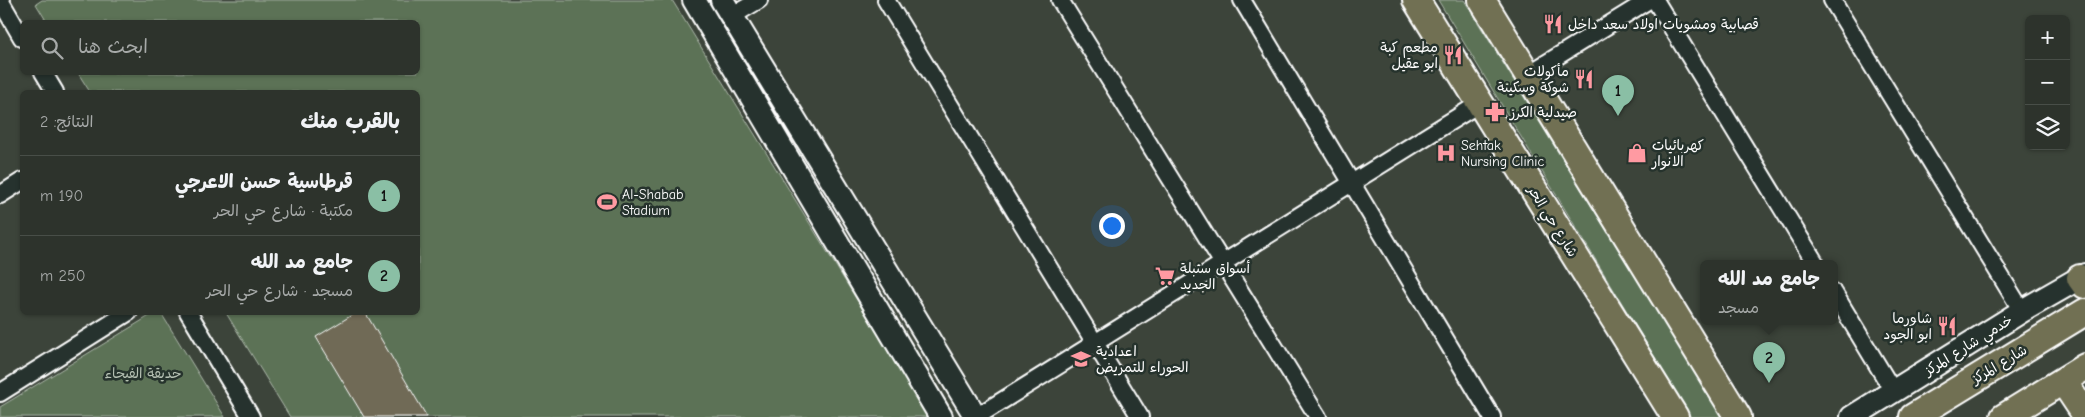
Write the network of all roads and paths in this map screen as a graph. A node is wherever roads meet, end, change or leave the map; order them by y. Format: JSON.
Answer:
{"nodes":[{"id":1,"x":694,"y":0,"type":"edge"},
{"id":2,"x":759,"y":0,"type":"edge"},
{"id":3,"x":886,"y":0,"type":"edge"},
{"id":4,"x":1060,"y":0,"type":"edge"},
{"id":5,"x":1242,"y":0,"type":"edge"},
{"id":6,"x":1416,"y":0,"type":"edge"},
{"id":7,"x":1482,"y":0,"type":"edge"},
{"id":8,"x":1649,"y":0,"type":"edge"},
{"id":9,"x":1655,"y":0,"type":"edge"},
{"id":10,"x":1832,"y":0,"type":"edge"},
{"id":11,"x":4,"y":4,"type":"edge"},
{"id":12,"x":727,"y":8,"type":"edge"},
{"id":13,"x":20,"y":34,"type":"edge"},
{"id":14,"x":45,"y":75,"type":"edge"},
{"id":15,"x":1527,"y":75,"type":"junction"},
{"id":16,"x":55,"y":90,"type":"edge"},
{"id":17,"x":1480,"y":103,"type":"junction"},
{"id":18,"x":20,"y":182,"type":"edge"},
{"id":19,"x":1352,"y":184,"type":"junction"},
{"id":20,"x":0,"y":195,"type":"edge"},
{"id":21,"x":1814,"y":260,"type":"edge"},
{"id":22,"x":1223,"y":264,"type":"junction"},
{"id":23,"x":2083,"y":279,"type":"edge"},
{"id":24,"x":1838,"y":300,"type":"edge"},
{"id":25,"x":2022,"y":311,"type":"junction"},
{"id":26,"x":2085,"y":312,"type":"edge"},
{"id":27,"x":124,"y":315,"type":"edge"},
{"id":28,"x":190,"y":315,"type":"edge"},
{"id":29,"x":1095,"y":343,"type":"junction"},
{"id":30,"x":2085,"y":368,"type":"edge"},
{"id":31,"x":2063,"y":381,"type":"junction"},
{"id":32,"x":1893,"y":391,"type":"junction"},
{"id":33,"x":0,"y":393,"type":"edge"},
{"id":34,"x":2084,"y":415,"type":"edge"},
{"id":35,"x":247,"y":416,"type":"edge"},
{"id":36,"x":942,"y":417,"type":"edge"},
{"id":37,"x":976,"y":417,"type":"edge"},
{"id":38,"x":1140,"y":417,"type":"edge"},
{"id":39,"x":1318,"y":417,"type":"edge"},
{"id":40,"x":1492,"y":417,"type":"edge"},
{"id":41,"x":1675,"y":417,"type":"edge"},
{"id":42,"x":1738,"y":417,"type":"edge"},
{"id":43,"x":1852,"y":417,"type":"edge"},
{"id":44,"x":1913,"y":417,"type":"edge"},
{"id":45,"x":2004,"y":417,"type":"edge"}],
"edges":[{"from":1,"to":36,"type":"street"},
{"from":2,"to":12,"type":"street"},
{"from":3,"to":29,"type":"street"},
{"from":4,"to":22,"type":"street"},
{"from":5,"to":19,"type":"street"},
{"from":6,"to":17,"type":"main road","name":"شارع حي الحر"},
{"from":7,"to":15,"type":"main road"},
{"from":8,"to":15,"type":"street"},
{"from":9,"to":21,"type":"street"},
{"from":10,"to":25,"type":"street"},
{"from":11,"to":13,"type":"street"},
{"from":12,"to":37,"type":"street"},
{"from":14,"to":16,"type":"street"},
{"from":15,"to":42,"type":"main road"},
{"from":17,"to":19,"type":"street"},
{"from":17,"to":41,"type":"main road","name":"شارع حي الحر"},
{"from":18,"to":20,"type":"street"},
{"from":19,"to":22,"type":"street"},
{"from":19,"to":40,"type":"street"},
{"from":22,"to":29,"type":"street"},
{"from":22,"to":39,"type":"street"},
{"from":23,"to":25,"type":"street","name":"خدمي شارع المركز"},
{"from":24,"to":32,"type":"street"},
{"from":25,"to":32,"type":"street","name":"خدمي شارع المركز"},
{"from":26,"to":44,"type":"main road","name":"شارع المركز"},
{"from":27,"to":33,"type":"street"},
{"from":28,"to":35,"type":"street"},
{"from":29,"to":37,"type":"street"},
{"from":29,"to":38,"type":"street"},
{"from":30,"to":31,"type":"main road"},
{"from":31,"to":34,"type":"main road"},
{"from":31,"to":45,"type":"main road"},
{"from":32,"to":43,"type":"street","name":"خدمي شارع المركز"}]}
